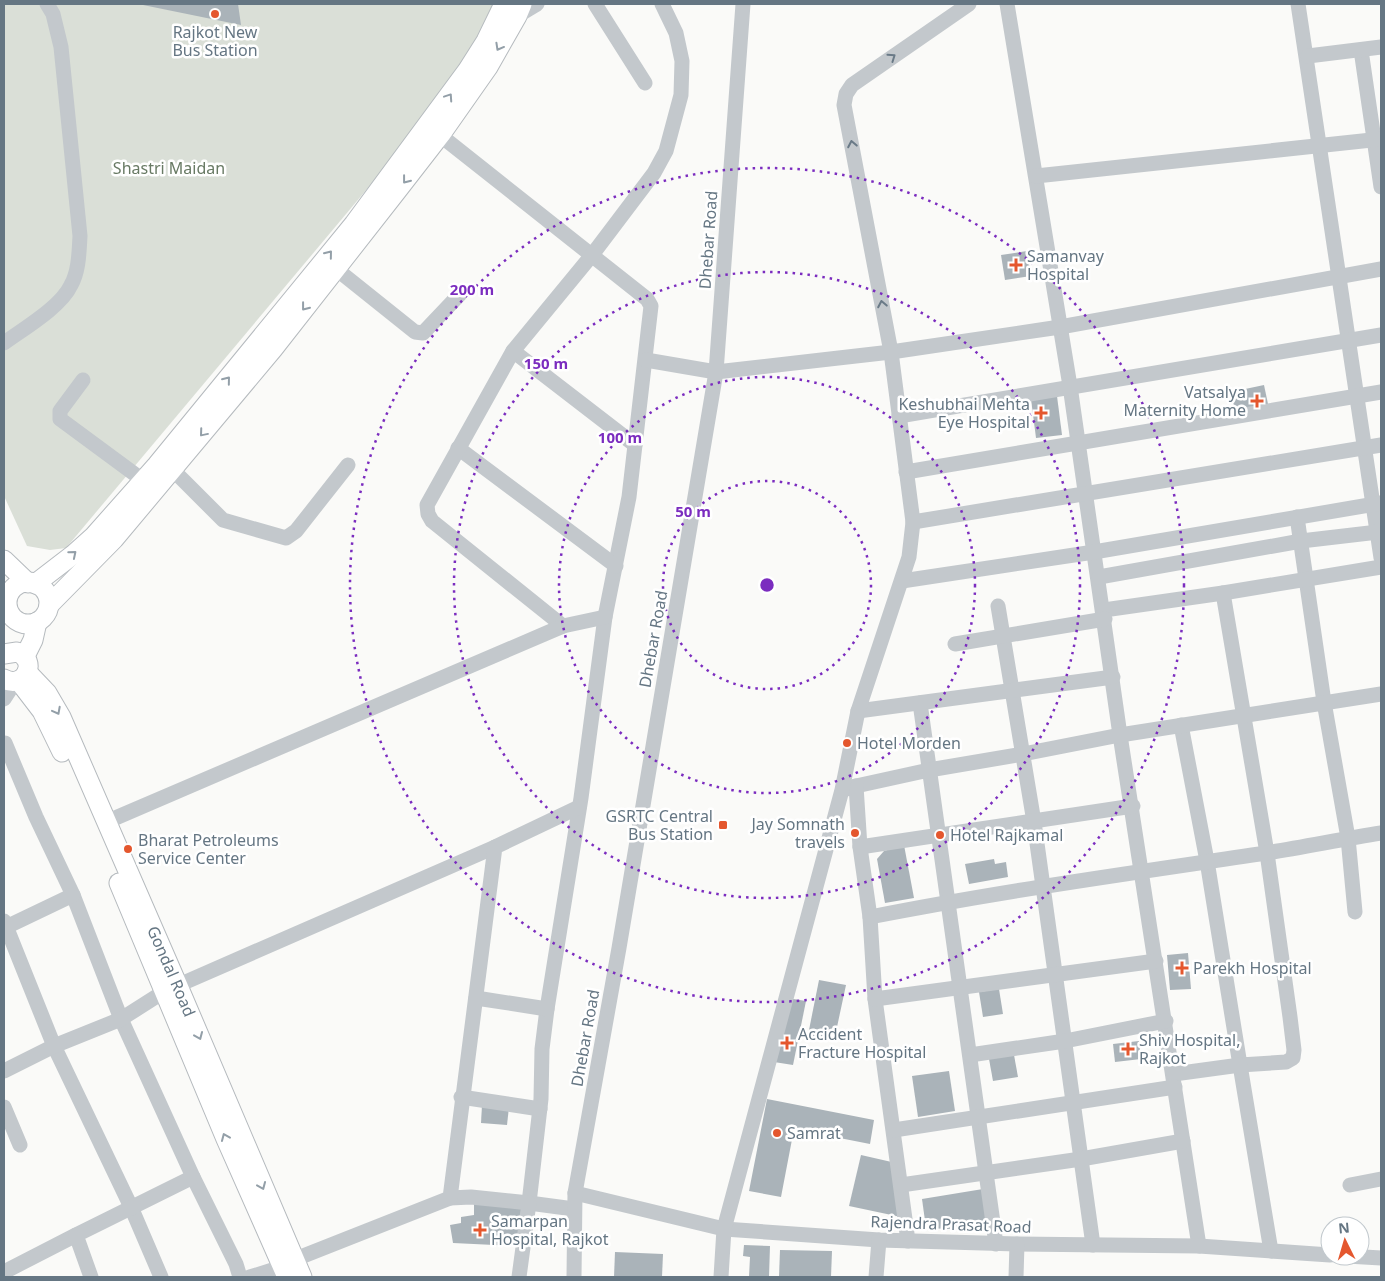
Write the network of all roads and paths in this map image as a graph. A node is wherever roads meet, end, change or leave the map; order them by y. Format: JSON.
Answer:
{"nodes":[{"id":1,"x":47,"y":4,"type":"edge"},
{"id":2,"x":537,"y":4,"type":"edge"},
{"id":3,"x":595,"y":4,"type":"edge"},
{"id":4,"x":662,"y":4,"type":"edge"},
{"id":5,"x":743,"y":4,"type":"edge"},
{"id":6,"x":969,"y":4,"type":"edge"},
{"id":7,"x":1007,"y":4,"type":"edge"},
{"id":8,"x":1298,"y":4,"type":"edge"},
{"id":9,"x":514,"y":8,"type":"edge"},
{"id":10,"x":1381,"y":47,"type":"edge"},
{"id":11,"x":1361,"y":50,"type":"junction"},
{"id":12,"x":1308,"y":56,"type":"junction"},
{"id":13,"x":645,"y":83,"type":"dead end"},
{"id":14,"x":435,"y":130,"type":"junction"},
{"id":15,"x":1378,"y":140,"type":"edge"},
{"id":16,"x":1320,"y":146,"type":"junction"},
{"id":17,"x":1036,"y":176,"type":"junction"},
{"id":18,"x":1381,"y":187,"type":"edge"},
{"id":19,"x":592,"y":255,"type":"junction"},
{"id":20,"x":335,"y":268,"type":"junction"},
{"id":21,"x":1381,"y":269,"type":"edge"},
{"id":22,"x":1339,"y":277,"type":"junction"},
{"id":23,"x":460,"y":294,"type":"dead end"},
{"id":24,"x":1060,"y":327,"type":"junction"},
{"id":25,"x":1381,"y":335,"type":"edge"},
{"id":26,"x":1348,"y":340,"type":"junction"},
{"id":27,"x":4,"y":344,"type":"edge"},
{"id":28,"x":513,"y":351,"type":"junction"},
{"id":29,"x":891,"y":352,"type":"junction"},
{"id":30,"x":646,"y":360,"type":"junction"},
{"id":31,"x":716,"y":372,"type":"junction"},
{"id":32,"x":83,"y":380,"type":"dead end"},
{"id":33,"x":1070,"y":386,"type":"junction"},
{"id":34,"x":1381,"y":392,"type":"edge"},
{"id":35,"x":1356,"y":396,"type":"junction"},
{"id":36,"x":899,"y":416,"type":"junction"},
{"id":37,"x":1078,"y":443,"type":"junction"},
{"id":38,"x":635,"y":444,"type":"junction"},
{"id":39,"x":1381,"y":445,"type":"edge"},
{"id":40,"x":458,"y":448,"type":"junction"},
{"id":41,"x":1364,"y":448,"type":"junction"},
{"id":42,"x":348,"y":465,"type":"dead end"},
{"id":43,"x":172,"y":469,"type":"junction"},
{"id":44,"x":906,"y":472,"type":"junction"},
{"id":45,"x":144,"y":481,"type":"junction"},
{"id":46,"x":1086,"y":492,"type":"junction"},
{"id":47,"x":1377,"y":504,"type":"edge"},
{"id":48,"x":1297,"y":517,"type":"junction"},
{"id":49,"x":913,"y":522,"type":"junction"},
{"id":50,"x":1378,"y":532,"type":"junction"},
{"id":51,"x":1301,"y":542,"type":"junction"},
{"id":52,"x":1094,"y":552,"type":"junction"},
{"id":53,"x":1381,"y":558,"type":"edge"},
{"id":54,"x":4,"y":560,"type":"edge"},
{"id":55,"x":616,"y":566,"type":"junction"},
{"id":56,"x":1381,"y":567,"type":"edge"},
{"id":57,"x":1098,"y":577,"type":"junction"},
{"id":58,"x":1307,"y":578,"type":"junction"},
{"id":59,"x":902,"y":581,"type":"junction"},
{"id":60,"x":31,"y":583,"type":"junction"},
{"id":61,"x":1223,"y":593,"type":"junction"},
{"id":62,"x":6,"y":595,"type":"edge"},
{"id":63,"x":49,"y":605,"type":"junction"},
{"id":64,"x":998,"y":606,"type":"dead end"},
{"id":65,"x":1104,"y":614,"type":"junction"},
{"id":66,"x":605,"y":616,"type":"junction"},
{"id":67,"x":14,"y":618,"type":"junction"},
{"id":68,"x":37,"y":622,"type":"junction"},
{"id":69,"x":563,"y":626,"type":"junction"},
{"id":70,"x":1003,"y":636,"type":"junction"},
{"id":71,"x":955,"y":644,"type":"dead end"},
{"id":72,"x":15,"y":668,"type":"edge"},
{"id":73,"x":1113,"y":677,"type":"junction"},
{"id":74,"x":1011,"y":691,"type":"junction"},
{"id":75,"x":1381,"y":694,"type":"edge"},
{"id":76,"x":4,"y":699,"type":"edge"},
{"id":77,"x":1324,"y":702,"type":"junction"},
{"id":78,"x":920,"y":704,"type":"junction"},
{"id":79,"x":858,"y":711,"type":"junction"},
{"id":80,"x":1244,"y":714,"type":"junction"},
{"id":81,"x":1181,"y":725,"type":"junction"},
{"id":82,"x":1120,"y":735,"type":"junction"},
{"id":83,"x":5,"y":743,"type":"edge"},
{"id":84,"x":1024,"y":754,"type":"junction"},
{"id":85,"x":929,"y":770,"type":"junction"},
{"id":86,"x":849,"y":788,"type":"junction"},
{"id":87,"x":1133,"y":806,"type":"junction"},
{"id":88,"x":579,"y":807,"type":"junction"},
{"id":89,"x":106,"y":822,"type":"junction"},
{"id":90,"x":1034,"y":822,"type":"junction"},
{"id":91,"x":1381,"y":833,"type":"edge"},
{"id":92,"x":939,"y":834,"type":"junction"},
{"id":93,"x":1348,"y":838,"type":"junction"},
{"id":94,"x":495,"y":847,"type":"junction"},
{"id":95,"x":860,"y":847,"type":"junction"},
{"id":96,"x":1267,"y":853,"type":"junction"},
{"id":97,"x":1207,"y":861,"type":"junction"},
{"id":98,"x":1143,"y":870,"type":"junction"},
{"id":99,"x":1044,"y":887,"type":"junction"},
{"id":100,"x":73,"y":895,"type":"junction"},
{"id":101,"x":947,"y":902,"type":"junction"},
{"id":102,"x":1355,"y":912,"type":"dead end"},
{"id":103,"x":870,"y":917,"type":"junction"},
{"id":104,"x":5,"y":926,"type":"edge"},
{"id":105,"x":1156,"y":961,"type":"junction"},
{"id":106,"x":1056,"y":974,"type":"junction"},
{"id":107,"x":960,"y":988,"type":"junction"},
{"id":108,"x":172,"y":989,"type":"junction"},
{"id":109,"x":476,"y":998,"type":"junction"},
{"id":110,"x":875,"y":999,"type":"junction"},
{"id":111,"x":547,"y":1009,"type":"junction"},
{"id":112,"x":120,"y":1019,"type":"junction"},
{"id":113,"x":1166,"y":1021,"type":"junction"},
{"id":114,"x":1065,"y":1041,"type":"junction"},
{"id":115,"x":54,"y":1046,"type":"junction"},
{"id":116,"x":970,"y":1055,"type":"junction"},
{"id":117,"x":1240,"y":1065,"type":"junction"},
{"id":118,"x":4,"y":1071,"type":"edge"},
{"id":119,"x":1175,"y":1080,"type":"junction"},
{"id":120,"x":461,"y":1097,"type":"junction"},
{"id":121,"x":1074,"y":1104,"type":"junction"},
{"id":122,"x":4,"y":1107,"type":"edge"},
{"id":123,"x":540,"y":1109,"type":"junction"},
{"id":124,"x":978,"y":1116,"type":"junction"},
{"id":125,"x":894,"y":1130,"type":"junction"},
{"id":126,"x":1183,"y":1141,"type":"junction"},
{"id":127,"x":20,"y":1145,"type":"dead end"},
{"id":128,"x":1081,"y":1159,"type":"junction"},
{"id":129,"x":987,"y":1173,"type":"junction"},
{"id":130,"x":193,"y":1177,"type":"junction"},
{"id":131,"x":1381,"y":1179,"type":"edge"},
{"id":132,"x":901,"y":1185,"type":"junction"},
{"id":133,"x":1350,"y":1185,"type":"dead end"},
{"id":134,"x":575,"y":1193,"type":"junction"},
{"id":135,"x":450,"y":1198,"type":"junction"},
{"id":136,"x":529,"y":1203,"type":"junction"},
{"id":137,"x":131,"y":1207,"type":"junction"},
{"id":138,"x":574,"y":1209,"type":"junction"},
{"id":139,"x":724,"y":1229,"type":"junction"},
{"id":140,"x":76,"y":1235,"type":"junction"},
{"id":141,"x":879,"y":1240,"type":"junction"},
{"id":142,"x":908,"y":1241,"type":"junction"},
{"id":143,"x":996,"y":1244,"type":"junction"},
{"id":144,"x":1017,"y":1244,"type":"junction"},
{"id":145,"x":1093,"y":1245,"type":"junction"},
{"id":146,"x":1199,"y":1246,"type":"junction"},
{"id":147,"x":1271,"y":1251,"type":"junction"},
{"id":148,"x":1320,"y":1254,"type":"edge"},
{"id":149,"x":287,"y":1268,"type":"edge"},
{"id":150,"x":7,"y":1271,"type":"edge"},
{"id":151,"x":91,"y":1277,"type":"edge"},
{"id":152,"x":160,"y":1277,"type":"edge"},
{"id":153,"x":240,"y":1277,"type":"edge"},
{"id":154,"x":250,"y":1277,"type":"edge"},
{"id":155,"x":302,"y":1277,"type":"edge"},
{"id":156,"x":519,"y":1277,"type":"edge"},
{"id":157,"x":574,"y":1277,"type":"edge"},
{"id":158,"x":721,"y":1277,"type":"edge"},
{"id":159,"x":876,"y":1277,"type":"edge"},
{"id":160,"x":1016,"y":1277,"type":"edge"}],
"edges":[{"from":1,"to":27,"type":"street"},
{"from":2,"to":9,"type":"street"},
{"from":3,"to":13,"type":"street"},
{"from":4,"to":19,"type":"street"},
{"from":5,"to":31,"type":"street","name":"Dhebar Road"},
{"from":29,"to":6,"type":"street","one_way":true},
{"from":7,"to":17,"type":"street"},
{"from":8,"to":12,"type":"street"},
{"from":9,"to":14,"type":"main road"},
{"from":10,"to":11,"type":"street"},
{"from":11,"to":12,"type":"street"},
{"from":11,"to":15,"type":"street"},
{"from":12,"to":16,"type":"street"},
{"from":14,"to":19,"type":"street"},
{"from":14,"to":20,"type":"main road","one_way":true},
{"from":45,"to":14,"type":"main road","one_way":true},
{"from":15,"to":16,"type":"street"},
{"from":15,"to":18,"type":"street"},
{"from":16,"to":17,"type":"street"},
{"from":16,"to":22,"type":"street"},
{"from":17,"to":24,"type":"street"},
{"from":19,"to":28,"type":"street"},
{"from":19,"to":30,"type":"street"},
{"from":20,"to":23,"type":"street"},
{"from":20,"to":43,"type":"main road","one_way":true},
{"from":21,"to":22,"type":"street"},
{"from":22,"to":24,"type":"street"},
{"from":22,"to":26,"type":"street"},
{"from":24,"to":29,"type":"street"},
{"from":24,"to":33,"type":"street"},
{"from":25,"to":26,"type":"street"},
{"from":26,"to":33,"type":"street"},
{"from":26,"to":35,"type":"street"},
{"from":28,"to":38,"type":"street"},
{"from":28,"to":40,"type":"street"},
{"from":29,"to":31,"type":"street"},
{"from":29,"to":36,"type":"street"},
{"from":30,"to":31,"type":"street"},
{"from":30,"to":38,"type":"street"},
{"from":31,"to":134,"type":"street","name":"Dhebar Road"},
{"from":32,"to":45,"type":"street"},
{"from":33,"to":36,"type":"street"},
{"from":33,"to":37,"type":"street"},
{"from":34,"to":35,"type":"street"},
{"from":35,"to":37,"type":"street"},
{"from":35,"to":41,"type":"street"},
{"from":36,"to":44,"type":"street"},
{"from":37,"to":44,"type":"street"},
{"from":37,"to":46,"type":"street"},
{"from":38,"to":55,"type":"street"},
{"from":39,"to":41,"type":"street"},
{"from":40,"to":55,"type":"street"},
{"from":40,"to":69,"type":"street"},
{"from":41,"to":46,"type":"street"},
{"from":41,"to":47,"type":"street"},
{"from":42,"to":43,"type":"street"},
{"from":43,"to":63,"type":"main road"},
{"from":44,"to":49,"type":"street"},
{"from":60,"to":45,"type":"main road","one_way":true},
{"from":46,"to":49,"type":"street"},
{"from":46,"to":52,"type":"street"},
{"from":47,"to":48,"type":"street"},
{"from":47,"to":50,"type":"street"},
{"from":48,"to":51,"type":"street"},
{"from":48,"to":52,"type":"street"},
{"from":49,"to":59,"type":"street"},
{"from":50,"to":51,"type":"street"},
{"from":50,"to":53,"type":"street"},
{"from":51,"to":57,"type":"street"},
{"from":51,"to":58,"type":"street"},
{"from":52,"to":57,"type":"street"},
{"from":52,"to":59,"type":"street"},
{"from":54,"to":60,"type":"main road"},
{"from":55,"to":66,"type":"street"},
{"from":56,"to":58,"type":"street"},
{"from":57,"to":65,"type":"street"},
{"from":58,"to":61,"type":"street"},
{"from":58,"to":77,"type":"street"},
{"from":59,"to":79,"type":"street"},
{"from":60,"to":62,"type":"main road"},
{"from":60,"to":63,"type":"main road"},
{"from":61,"to":65,"type":"street"},
{"from":61,"to":80,"type":"street"},
{"from":62,"to":67,"type":"main road"},
{"from":63,"to":68,"type":"main road"},
{"from":64,"to":70,"type":"street"},
{"from":65,"to":70,"type":"street"},
{"from":65,"to":73,"type":"street"},
{"from":66,"to":69,"type":"street"},
{"from":66,"to":88,"type":"street"},
{"from":67,"to":68,"type":"main road"},
{"from":67,"to":72,"type":"main road"},
{"from":68,"to":72,"type":"main road"},
{"from":69,"to":89,"type":"street"},
{"from":70,"to":71,"type":"street"},
{"from":70,"to":74,"type":"street"},
{"from":72,"to":76,"type":"street"},
{"from":72,"to":89,"type":"main road","name":"Gondal Road","one_way":true},
{"from":72,"to":108,"type":"main road","name":"Gondal Road"},
{"from":73,"to":74,"type":"street"},
{"from":73,"to":82,"type":"street"},
{"from":74,"to":78,"type":"street"},
{"from":74,"to":84,"type":"street"},
{"from":75,"to":77,"type":"street"},
{"from":77,"to":80,"type":"street"},
{"from":77,"to":93,"type":"street"},
{"from":78,"to":79,"type":"street"},
{"from":78,"to":85,"type":"street"},
{"from":79,"to":86,"type":"street"},
{"from":80,"to":81,"type":"street"},
{"from":80,"to":96,"type":"street"},
{"from":81,"to":82,"type":"street"},
{"from":81,"to":97,"type":"street"},
{"from":82,"to":84,"type":"street"},
{"from":82,"to":87,"type":"street"},
{"from":83,"to":100,"type":"street"},
{"from":84,"to":85,"type":"street"},
{"from":84,"to":90,"type":"street"},
{"from":85,"to":86,"type":"street"},
{"from":85,"to":92,"type":"street"},
{"from":86,"to":95,"type":"street"},
{"from":86,"to":139,"type":"street"},
{"from":87,"to":90,"type":"street"},
{"from":87,"to":98,"type":"street"},
{"from":88,"to":94,"type":"street"},
{"from":88,"to":111,"type":"street"},
{"from":89,"to":108,"type":"main road","name":"Gondal Road"},
{"from":90,"to":92,"type":"street"},
{"from":90,"to":99,"type":"street"},
{"from":91,"to":93,"type":"street"},
{"from":92,"to":95,"type":"street"},
{"from":92,"to":101,"type":"street"},
{"from":93,"to":96,"type":"street"},
{"from":93,"to":102,"type":"street"},
{"from":94,"to":108,"type":"street"},
{"from":94,"to":109,"type":"street"},
{"from":95,"to":103,"type":"street"},
{"from":96,"to":97,"type":"street"},
{"from":96,"to":117,"type":"street"},
{"from":97,"to":98,"type":"street"},
{"from":97,"to":117,"type":"street"},
{"from":98,"to":99,"type":"street"},
{"from":98,"to":105,"type":"street"},
{"from":99,"to":101,"type":"street"},
{"from":99,"to":106,"type":"street"},
{"from":100,"to":104,"type":"street"},
{"from":100,"to":112,"type":"street"},
{"from":101,"to":103,"type":"street"},
{"from":101,"to":107,"type":"street"},
{"from":103,"to":110,"type":"street"},
{"from":104,"to":115,"type":"street"},
{"from":105,"to":106,"type":"street"},
{"from":105,"to":113,"type":"street"},
{"from":106,"to":107,"type":"street"},
{"from":106,"to":114,"type":"street"},
{"from":107,"to":110,"type":"street"},
{"from":107,"to":116,"type":"street"},
{"from":108,"to":112,"type":"street"},
{"from":108,"to":149,"type":"main road","name":"Gondal Road"},
{"from":109,"to":111,"type":"street"},
{"from":109,"to":120,"type":"street"},
{"from":110,"to":125,"type":"street"},
{"from":111,"to":123,"type":"street"},
{"from":112,"to":115,"type":"street"},
{"from":112,"to":130,"type":"street"},
{"from":113,"to":114,"type":"street"},
{"from":113,"to":119,"type":"street"},
{"from":114,"to":116,"type":"street"},
{"from":114,"to":121,"type":"street"},
{"from":115,"to":118,"type":"street"},
{"from":115,"to":137,"type":"street"},
{"from":116,"to":124,"type":"street"},
{"from":117,"to":119,"type":"street"},
{"from":117,"to":147,"type":"street"},
{"from":119,"to":121,"type":"street"},
{"from":119,"to":126,"type":"street"},
{"from":120,"to":123,"type":"street"},
{"from":120,"to":135,"type":"street"},
{"from":121,"to":124,"type":"street"},
{"from":121,"to":128,"type":"street"},
{"from":122,"to":127,"type":"street"},
{"from":123,"to":136,"type":"street"},
{"from":124,"to":125,"type":"street"},
{"from":124,"to":129,"type":"street"},
{"from":125,"to":132,"type":"street"},
{"from":126,"to":128,"type":"street"},
{"from":126,"to":146,"type":"street"},
{"from":128,"to":129,"type":"street"},
{"from":128,"to":145,"type":"street"},
{"from":129,"to":132,"type":"street"},
{"from":129,"to":143,"type":"street"},
{"from":130,"to":137,"type":"street"},
{"from":130,"to":153,"type":"street"},
{"from":131,"to":133,"type":"street"},
{"from":132,"to":142,"type":"street"},
{"from":134,"to":138,"type":"street","name":"Dhebar Road"},
{"from":134,"to":139,"type":"street","name":"Rajendra Prasat Road"},
{"from":135,"to":136,"type":"street"},
{"from":135,"to":149,"type":"street"},
{"from":136,"to":138,"type":"street"},
{"from":136,"to":156,"type":"street"},
{"from":137,"to":140,"type":"street"},
{"from":137,"to":152,"type":"street"},
{"from":138,"to":157,"type":"street","name":"Dhebar Road"},
{"from":139,"to":141,"type":"street","name":"Rajendra Prasat Road"},
{"from":139,"to":158,"type":"street"},
{"from":140,"to":150,"type":"street"},
{"from":140,"to":151,"type":"street"},
{"from":141,"to":142,"type":"street","name":"Rajendra Prasat Road"},
{"from":141,"to":159,"type":"street"},
{"from":142,"to":143,"type":"street","name":"Rajendra Prasat Road"},
{"from":143,"to":144,"type":"street","name":"Rajendra Prasat Road"},
{"from":144,"to":145,"type":"street","name":"Rajendra Prasat Road"},
{"from":144,"to":160,"type":"street"},
{"from":145,"to":146,"type":"street","name":"Rajendra Prasat Road"},
{"from":146,"to":147,"type":"street","name":"Rajendra Prasat Road"},
{"from":147,"to":148,"type":"street","name":"Rajendra Prasat Road"},
{"from":149,"to":154,"type":"street"},
{"from":149,"to":155,"type":"main road","name":"Gondal Road"}]}
